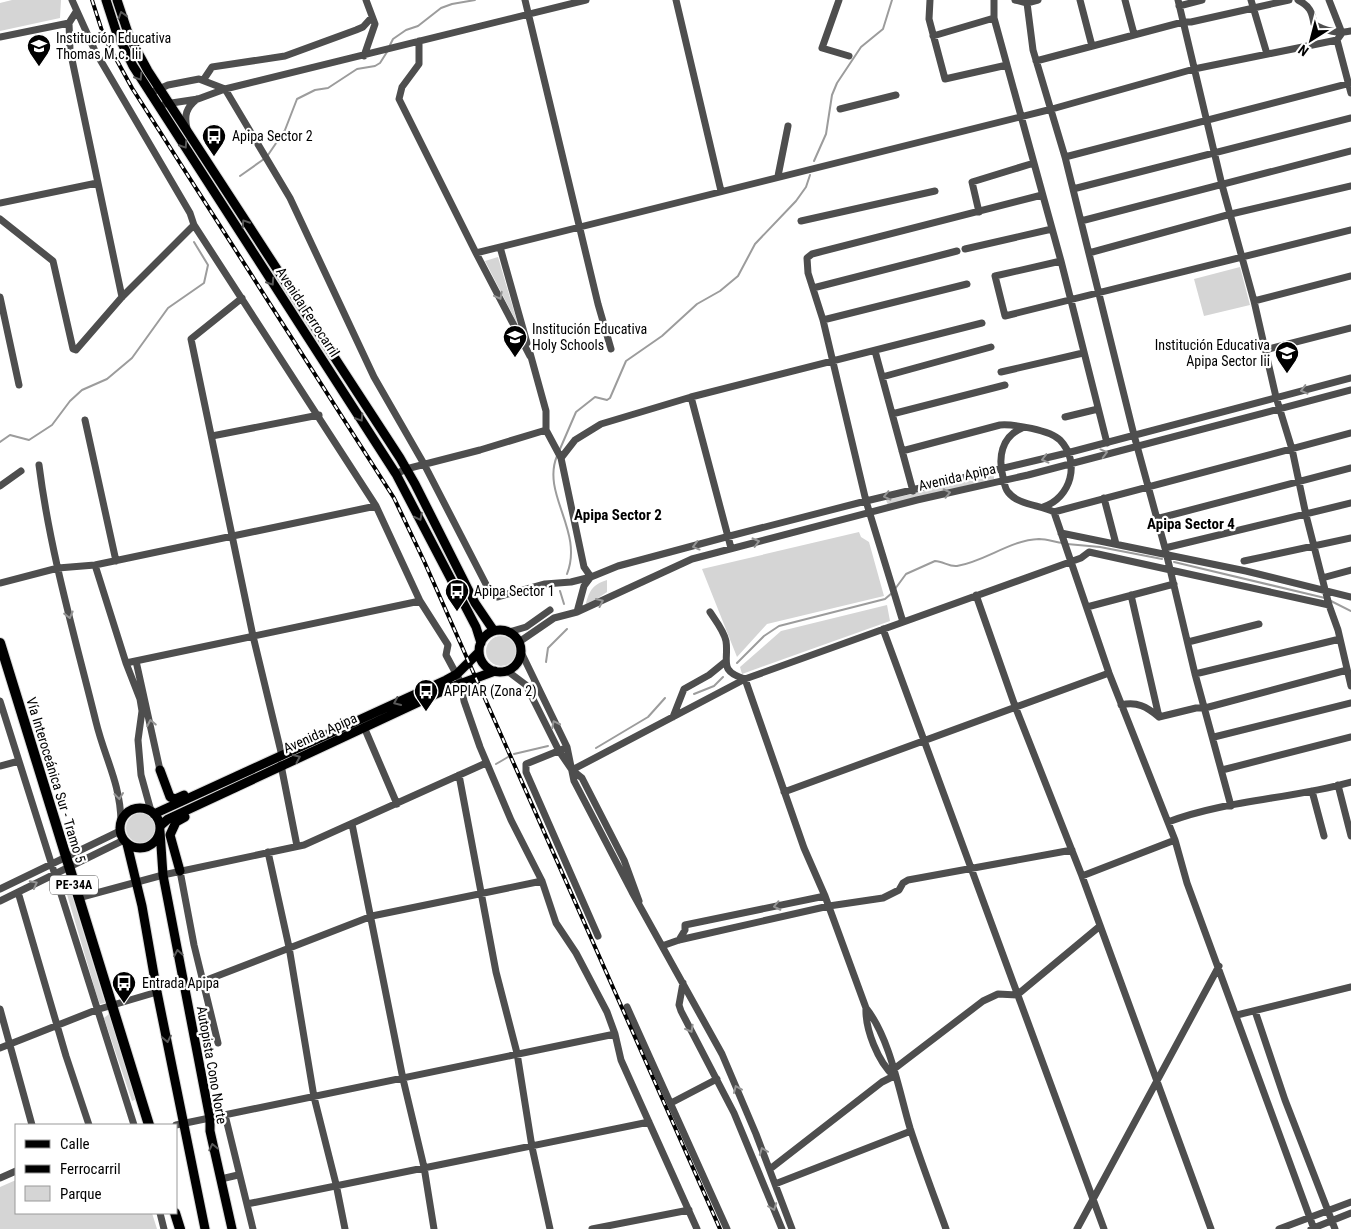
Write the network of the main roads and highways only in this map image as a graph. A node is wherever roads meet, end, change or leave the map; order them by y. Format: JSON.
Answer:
{"nodes":[{"id":1,"x":106,"y":0,"type":"edge"},
{"id":2,"x":117,"y":0,"type":"edge"},
{"id":3,"x":494,"y":631,"type":"junction"},
{"id":4,"x":0,"y":643,"type":"edge"},
{"id":5,"x":480,"y":647,"type":"junction"},
{"id":6,"x":499,"y":671,"type":"junction"},
{"id":7,"x":263,"y":764,"type":"junction"},
{"id":8,"x":160,"y":770,"type":"road end"},
{"id":9,"x":262,"y":773,"type":"junction"},
{"id":10,"x":153,"y":813,"type":"junction"},
{"id":11,"x":160,"y":829,"type":"junction"},
{"id":12,"x":126,"y":842,"type":"junction"},
{"id":13,"x":180,"y":871,"type":"road end"},
{"id":14,"x":149,"y":1124,"type":"edge"},
{"id":15,"x":180,"y":1125,"type":"edge"},
{"id":16,"x":175,"y":1214,"type":"edge"},
{"id":17,"x":180,"y":1229,"type":"edge"},
{"id":18,"x":205,"y":1229,"type":"edge"},
{"id":19,"x":232,"y":1229,"type":"edge"}],
"edges":[{"from":1,"to":5,"type":"main road","name":"Avenida Ferrocarril","one_way":true},
{"from":3,"to":2,"type":"main road","name":"Avenida Ferrocarril","one_way":true},
{"from":3,"to":5,"type":"main road"},
{"from":3,"to":6,"type":"main road"},
{"from":4,"to":14,"type":"highway","name":"Vía Interoceánica Sur - Tramo 5","number":"PE-34A"},
{"from":5,"to":6,"type":"main road"},
{"from":5,"to":7,"type":"main road","name":"Avenida Apipa","one_way":true},
{"from":9,"to":6,"type":"main road","name":"Avenida Apipa","one_way":true},
{"from":7,"to":8,"type":"main road"},
{"from":7,"to":10,"type":"main road","name":"Avenida Apipa"},
{"from":9,"to":11,"type":"main road","name":"Avenida Apipa"},
{"from":9,"to":13,"type":"main road"},
{"from":10,"to":11,"type":"main road"},
{"from":10,"to":12,"type":"main road"},
{"from":11,"to":12,"type":"main road"},
{"from":19,"to":11,"type":"main road","name":"Autopista Cono Norte","one_way":true},
{"from":12,"to":15,"type":"main road","one_way":true},
{"from":15,"to":18,"type":"main road"},
{"from":16,"to":17,"type":"highway"}]}
